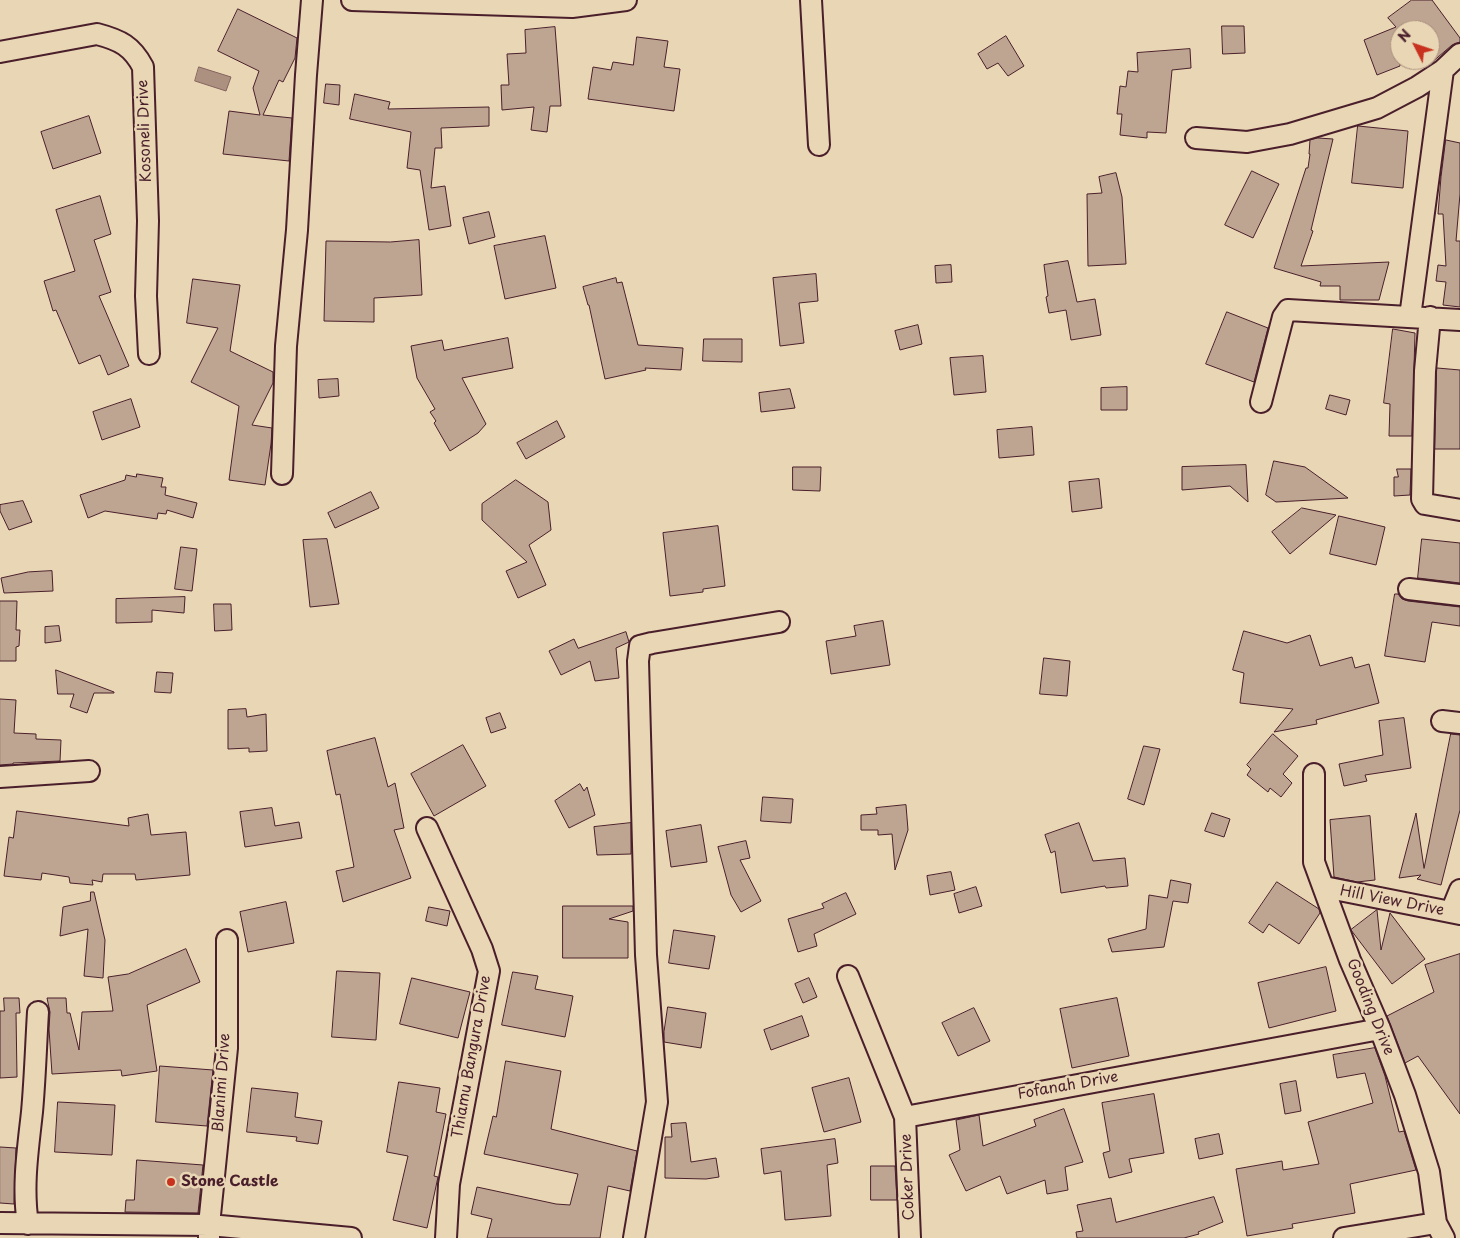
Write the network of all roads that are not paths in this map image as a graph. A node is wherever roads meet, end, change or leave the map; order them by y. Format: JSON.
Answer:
{"nodes":[{"id":1,"x":312,"y":0,"type":"edge"},
{"id":2,"x":352,"y":0,"type":"edge"},
{"id":3,"x":626,"y":0,"type":"edge"},
{"id":4,"x":811,"y":0,"type":"edge"},
{"id":5,"x":438,"y":1,"type":"edge"},
{"id":6,"x":0,"y":52,"type":"edge"},
{"id":7,"x":1460,"y":54,"type":"edge"},
{"id":8,"x":1443,"y":70,"type":"junction"},
{"id":9,"x":1196,"y":138,"type":"dead end"},
{"id":10,"x":819,"y":145,"type":"dead end"},
{"id":11,"x":1410,"y":317,"type":"junction"},
{"id":12,"x":1430,"y":318,"type":"junction"},
{"id":13,"x":1460,"y":320,"type":"edge"},
{"id":14,"x":149,"y":354,"type":"dead end"},
{"id":15,"x":1261,"y":402,"type":"dead end"},
{"id":16,"x":282,"y":474,"type":"dead end"},
{"id":17,"x":1460,"y":510,"type":"edge"},
{"id":18,"x":1408,"y":589,"type":"dead end"},
{"id":19,"x":1460,"y":595,"type":"edge"},
{"id":20,"x":779,"y":622,"type":"dead end"},
{"id":21,"x":89,"y":771,"type":"dead end"},
{"id":22,"x":1314,"y":774,"type":"dead end"},
{"id":23,"x":0,"y":777,"type":"edge"},
{"id":24,"x":427,"y":828,"type":"dead end"},
{"id":25,"x":1324,"y":887,"type":"junction"},
{"id":26,"x":1460,"y":890,"type":"edge"},
{"id":27,"x":1455,"y":913,"type":"edge"},
{"id":28,"x":227,"y":940,"type":"dead end"},
{"id":29,"x":848,"y":976,"type":"dead end"},
{"id":30,"x":38,"y":1012,"type":"dead end"},
{"id":31,"x":1380,"y":1030,"type":"junction"},
{"id":32,"x":906,"y":1117,"type":"junction"},
{"id":33,"x":17,"y":1227,"type":"edge"},
{"id":34,"x":1440,"y":1230,"type":"edge"},
{"id":35,"x":209,"y":1232,"type":"edge"},
{"id":36,"x":351,"y":1238,"type":"edge"},
{"id":37,"x":446,"y":1238,"type":"edge"},
{"id":38,"x":634,"y":1238,"type":"edge"},
{"id":39,"x":910,"y":1238,"type":"edge"},
{"id":40,"x":1344,"y":1238,"type":"edge"}],
"edges":[{"from":1,"to":16,"type":"street"},
{"from":2,"to":5,"type":"street"},
{"from":3,"to":5,"type":"street"},
{"from":4,"to":10,"type":"street"},
{"from":6,"to":14,"type":"street","name":"Kosoneli Drive"},
{"from":7,"to":8,"type":"street"},
{"from":8,"to":9,"type":"street"},
{"from":8,"to":11,"type":"street"},
{"from":11,"to":12,"type":"street"},
{"from":11,"to":15,"type":"street"},
{"from":12,"to":13,"type":"street"},
{"from":12,"to":17,"type":"street"},
{"from":18,"to":19,"type":"street"},
{"from":20,"to":38,"type":"street"},
{"from":21,"to":23,"type":"street"},
{"from":22,"to":25,"type":"street","name":"Gooding Drive"},
{"from":24,"to":37,"type":"street","name":"Thiamu Bangura Drive"},
{"from":25,"to":27,"type":"street","name":"Hill View Drive"},
{"from":25,"to":31,"type":"street","name":"Gooding Drive"},
{"from":26,"to":27,"type":"street"},
{"from":28,"to":35,"type":"street","name":"Blanimi Drive"},
{"from":29,"to":32,"type":"street"},
{"from":30,"to":33,"type":"street"},
{"from":31,"to":32,"type":"street","name":"Fofanah Drive"},
{"from":31,"to":34,"type":"street","name":"Gooding Drive"},
{"from":32,"to":39,"type":"street","name":"Coker Drive"},
{"from":33,"to":35,"type":"street"},
{"from":34,"to":40,"type":"street"},
{"from":35,"to":36,"type":"street"}]}
